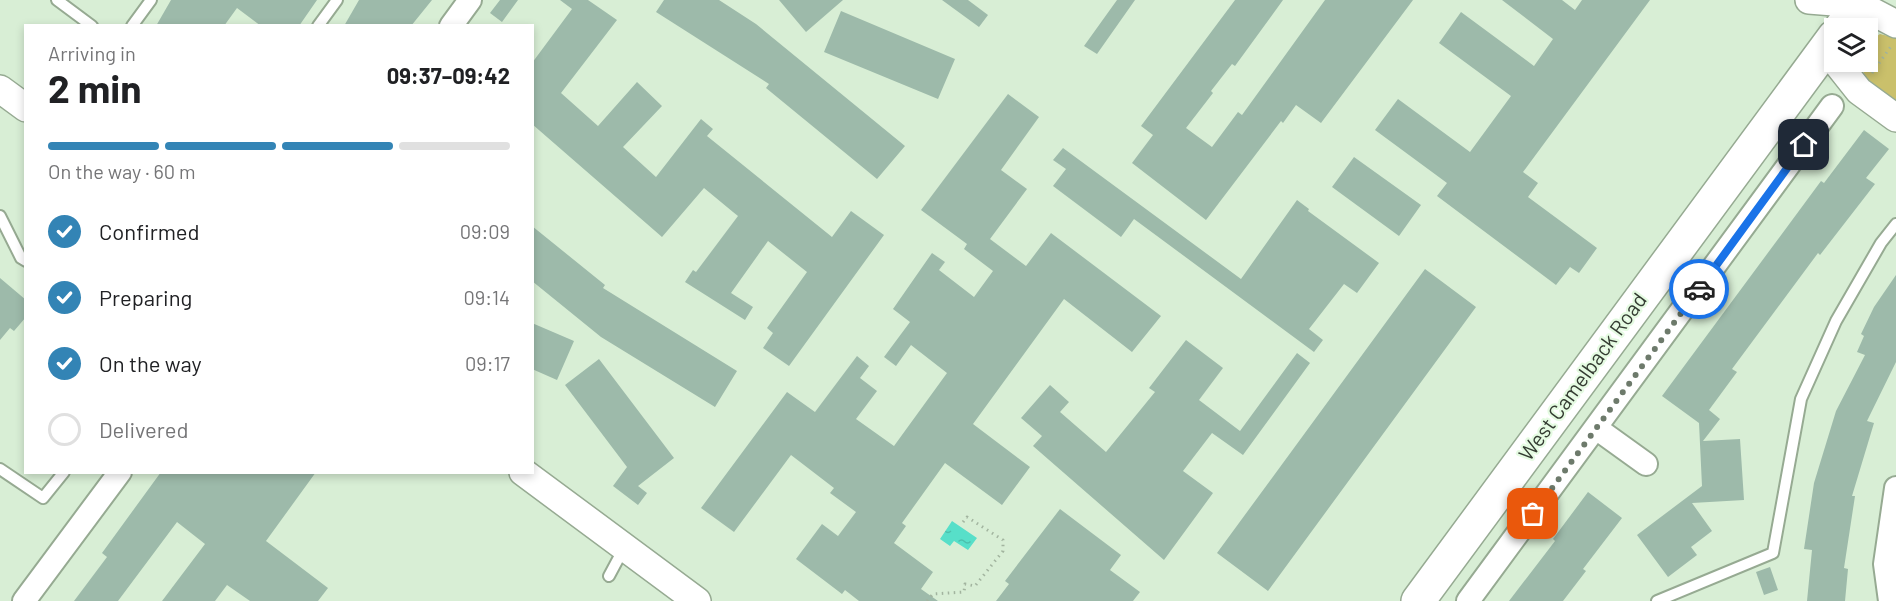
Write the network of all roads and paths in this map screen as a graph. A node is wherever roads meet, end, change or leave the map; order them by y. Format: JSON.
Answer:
{"nodes":[{"id":1,"x":57,"y":0,"type":"edge"},
{"id":2,"x":151,"y":0,"type":"edge"},
{"id":3,"x":337,"y":0,"type":"edge"},
{"id":4,"x":470,"y":0,"type":"edge"},
{"id":5,"x":1810,"y":1,"type":"edge"},
{"id":6,"x":1826,"y":18,"type":"edge"},
{"id":7,"x":1826,"y":18,"type":"edge"},
{"id":8,"x":89,"y":24,"type":"edge"},
{"id":9,"x":133,"y":24,"type":"edge"},
{"id":10,"x":319,"y":24,"type":"edge"},
{"id":11,"x":452,"y":24,"type":"edge"},
{"id":12,"x":1895,"y":32,"type":"edge"},
{"id":13,"x":1878,"y":33,"type":"edge"},
{"id":14,"x":1824,"y":58,"type":"edge"},
{"id":15,"x":1854,"y":72,"type":"edge"},
{"id":16,"x":1866,"y":82,"type":"dead end"},
{"id":17,"x":0,"y":89,"type":"edge"},
{"id":18,"x":1832,"y":106,"type":"dead end"},
{"id":19,"x":24,"y":107,"type":"edge"},
{"id":20,"x":1896,"y":118,"type":"edge"},
{"id":21,"x":0,"y":216,"type":"edge"},
{"id":22,"x":1896,"y":224,"type":"edge"},
{"id":23,"x":24,"y":260,"type":"edge"},
{"id":24,"x":1596,"y":428,"type":"junction"},
{"id":25,"x":1646,"y":464,"type":"dead end"},
{"id":26,"x":0,"y":469,"type":"edge"},
{"id":27,"x":62,"y":474,"type":"edge"},
{"id":28,"x":119,"y":474,"type":"edge"},
{"id":29,"x":526,"y":474,"type":"edge"},
{"id":30,"x":1896,"y":488,"type":"edge"},
{"id":31,"x":963,"y":522,"type":"dead end"},
{"id":32,"x":624,"y":548,"type":"junction"},
{"id":33,"x":609,"y":576,"type":"dead end"},
{"id":34,"x":24,"y":601,"type":"edge"},
{"id":35,"x":697,"y":601,"type":"edge"},
{"id":36,"x":927,"y":601,"type":"edge"},
{"id":37,"x":1418,"y":601,"type":"edge"},
{"id":38,"x":1468,"y":601,"type":"edge"},
{"id":39,"x":1657,"y":601,"type":"edge"},
{"id":40,"x":1890,"y":601,"type":"edge"}],
"edges":[{"from":1,"to":8,"type":"lane"},
{"from":2,"to":9,"type":"lane"},
{"from":3,"to":10,"type":"lane"},
{"from":4,"to":11,"type":"street"},
{"from":5,"to":6,"type":"street"},
{"from":5,"to":7,"type":"street"},
{"from":12,"to":13,"type":"street"},
{"from":12,"to":16,"type":"path"},
{"from":14,"to":37,"type":"main road","name":"West Camelback Road"},
{"from":15,"to":20,"type":"street"},
{"from":17,"to":19,"type":"street"},
{"from":18,"to":24,"type":"street","name":"West Camelback Road"},
{"from":21,"to":23,"type":"lane"},
{"from":22,"to":39,"type":"lane"},
{"from":24,"to":25,"type":"street"},
{"from":24,"to":38,"type":"street","name":"West Camelback Road"},
{"from":26,"to":27,"type":"lane"},
{"from":28,"to":34,"type":"street"},
{"from":29,"to":32,"type":"street"},
{"from":30,"to":40,"type":"street"},
{"from":31,"to":36,"type":"path"},
{"from":32,"to":33,"type":"lane"},
{"from":32,"to":35,"type":"street"}]}
